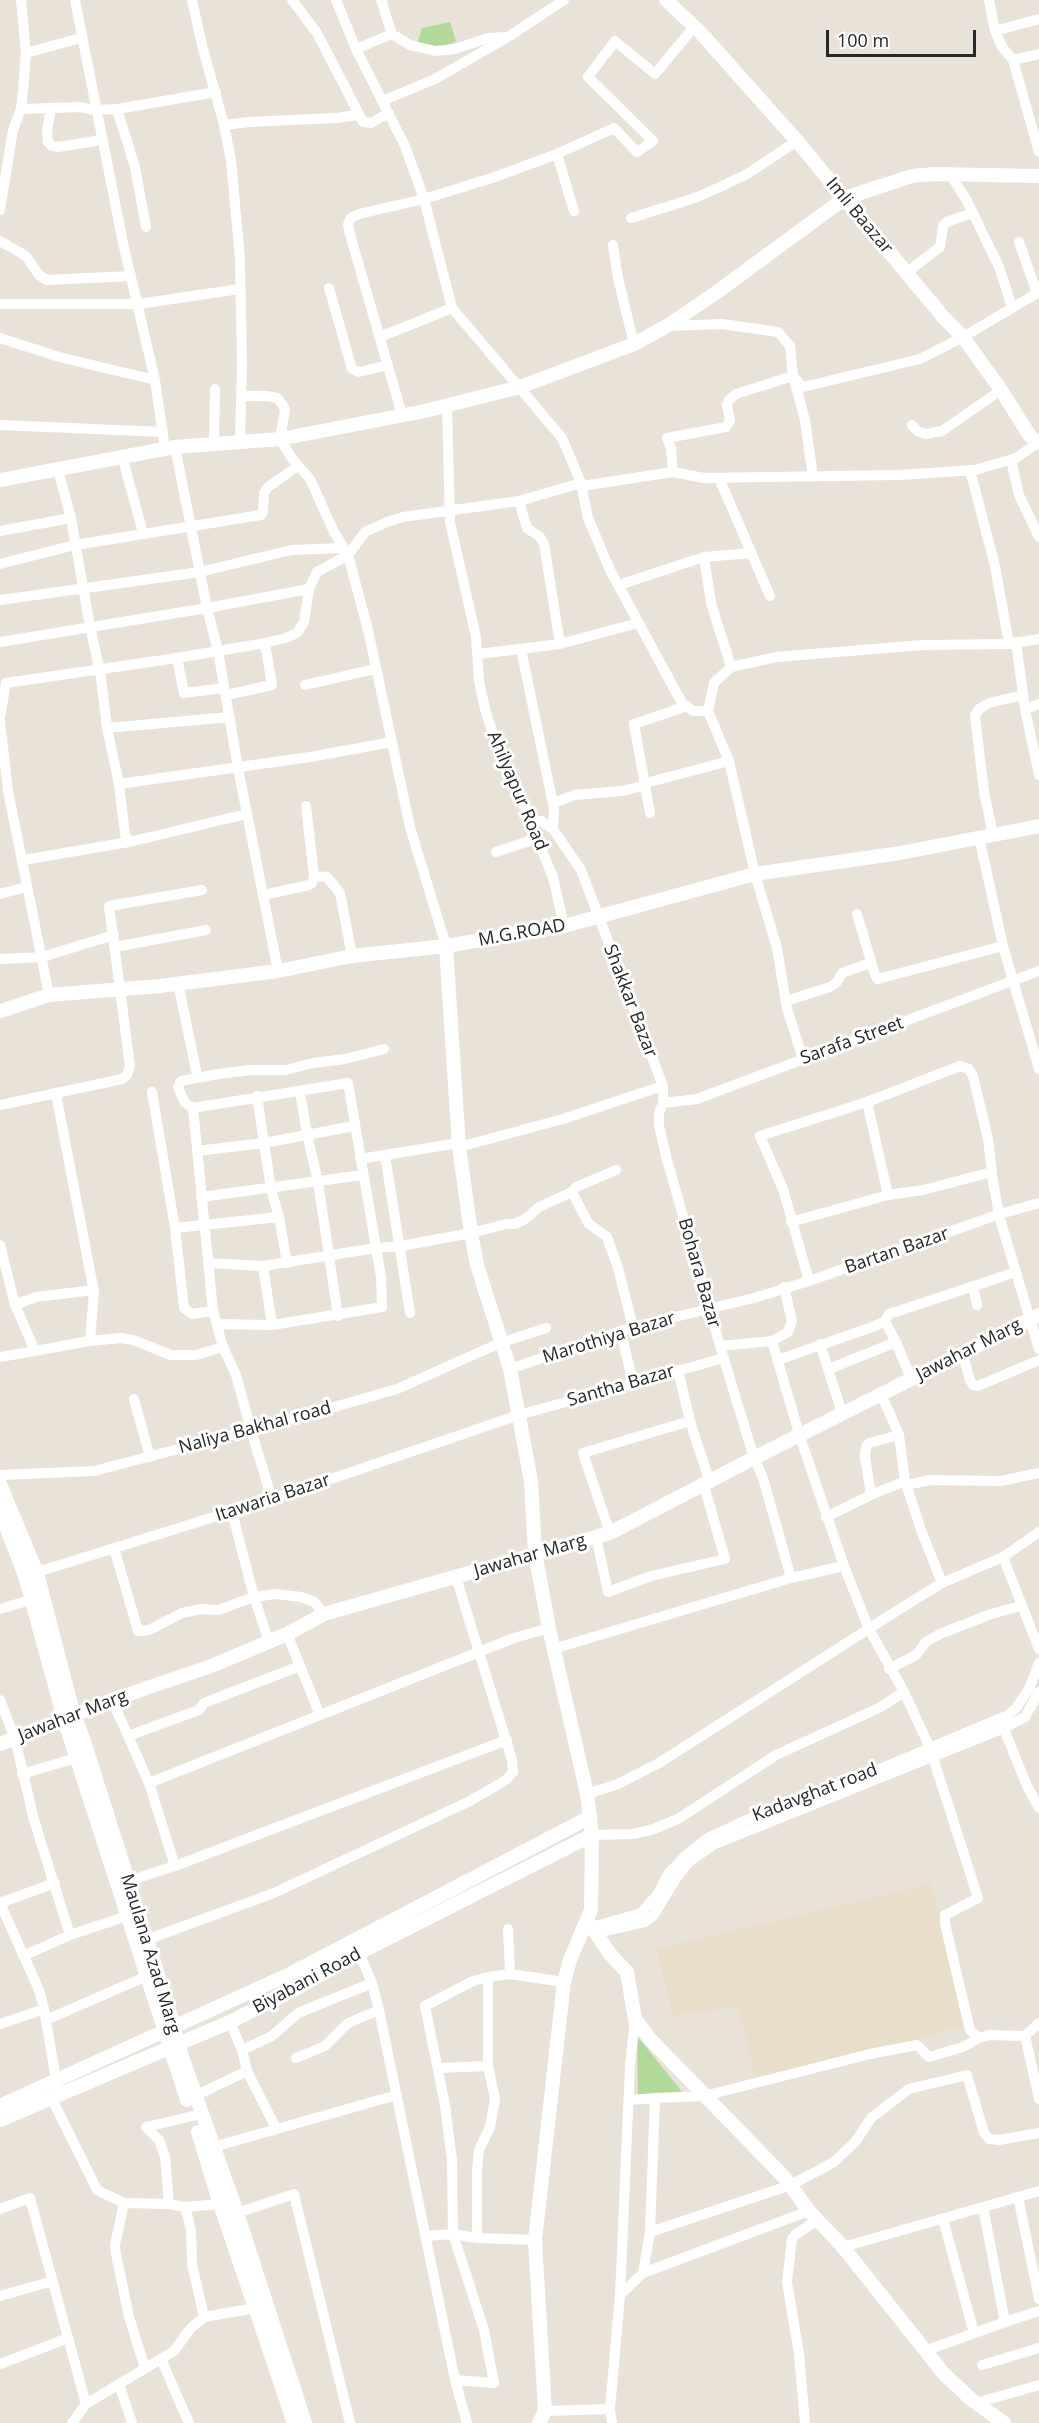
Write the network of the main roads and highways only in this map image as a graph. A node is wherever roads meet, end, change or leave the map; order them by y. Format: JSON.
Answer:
{"nodes":[{"id":1,"x":666,"y":0,"type":"edge"},
{"id":2,"x":1039,"y":176,"type":"edge"},
{"id":3,"x":844,"y":198,"type":"junction"},
{"id":4,"x":1039,"y":442,"type":"edge"},
{"id":5,"x":0,"y":480,"type":"edge"},
{"id":6,"x":1039,"y":826,"type":"edge"},
{"id":7,"x":446,"y":946,"type":"junction"},
{"id":8,"x":0,"y":1011,"type":"edge"},
{"id":9,"x":1035,"y":1317,"type":"edge"},
{"id":10,"x":0,"y":1484,"type":"edge"},
{"id":11,"x":0,"y":1511,"type":"edge"},
{"id":12,"x":5,"y":1536,"type":"edge"},
{"id":13,"x":536,"y":1553,"type":"junction"},
{"id":14,"x":31,"y":1574,"type":"junction"},
{"id":15,"x":69,"y":1718,"type":"junction"},
{"id":16,"x":0,"y":1744,"type":"edge"},
{"id":17,"x":590,"y":1817,"type":"junction"},
{"id":18,"x":592,"y":1835,"type":"junction"},
{"id":19,"x":592,"y":1927,"type":"junction"},
{"id":20,"x":169,"y":2029,"type":"junction"},
{"id":21,"x":173,"y":2047,"type":"junction"},
{"id":22,"x":0,"y":2106,"type":"edge"},
{"id":23,"x":0,"y":2120,"type":"edge"},
{"id":24,"x":542,"y":2417,"type":"edge"},
{"id":25,"x":294,"y":2423,"type":"edge"},
{"id":26,"x":305,"y":2423,"type":"edge"},
{"id":27,"x":1004,"y":2423,"type":"edge"}],
"edges":[{"from":1,"to":3,"type":"main road","name":"Imli Baazar"},
{"from":2,"to":3,"type":"main road"},
{"from":3,"to":4,"type":"main road","name":"Imli Baazar"},
{"from":3,"to":5,"type":"main road"},
{"from":6,"to":7,"type":"main road","name":"M.G.ROAD"},
{"from":7,"to":8,"type":"main road","name":"M.G.ROAD"},
{"from":7,"to":13,"type":"main road"},
{"from":9,"to":13,"type":"main road","name":"Jawahar Marg"},
{"from":10,"to":14,"type":"main road","name":"Maulana Azad Marg"},
{"from":11,"to":12,"type":"main road","name":"Maulana Azad Marg"},
{"from":12,"to":14,"type":"main road","name":"Maulana Azad Marg"},
{"from":13,"to":15,"type":"main road","name":"Jawahar Marg"},
{"from":13,"to":17,"type":"main road"},
{"from":14,"to":15,"type":"main road","name":"Maulana Azad Marg"},
{"from":15,"to":16,"type":"main road","name":"Jawahar Marg"},
{"from":15,"to":20,"type":"main road","name":"Maulana Azad Marg"},
{"from":15,"to":20,"type":"main road","name":"Maulana Azad Marg"},
{"from":17,"to":18,"type":"main road"},
{"from":17,"to":20,"type":"main road","name":"Biyabani Road"},
{"from":18,"to":19,"type":"main road"},
{"from":18,"to":21,"type":"main road","name":"Biyabani Road"},
{"from":19,"to":24,"type":"main road"},
{"from":19,"to":27,"type":"main road"},
{"from":20,"to":21,"type":"main road","name":"Maulana Azad Marg"},
{"from":20,"to":22,"type":"main road","name":"Biyabani Road"},
{"from":21,"to":23,"type":"main road","name":"Biyabani Road"},
{"from":21,"to":25,"type":"main road","name":"Maulana Azad Marg"},
{"from":21,"to":26,"type":"main road","name":"Maulana Azad Marg"}]}
